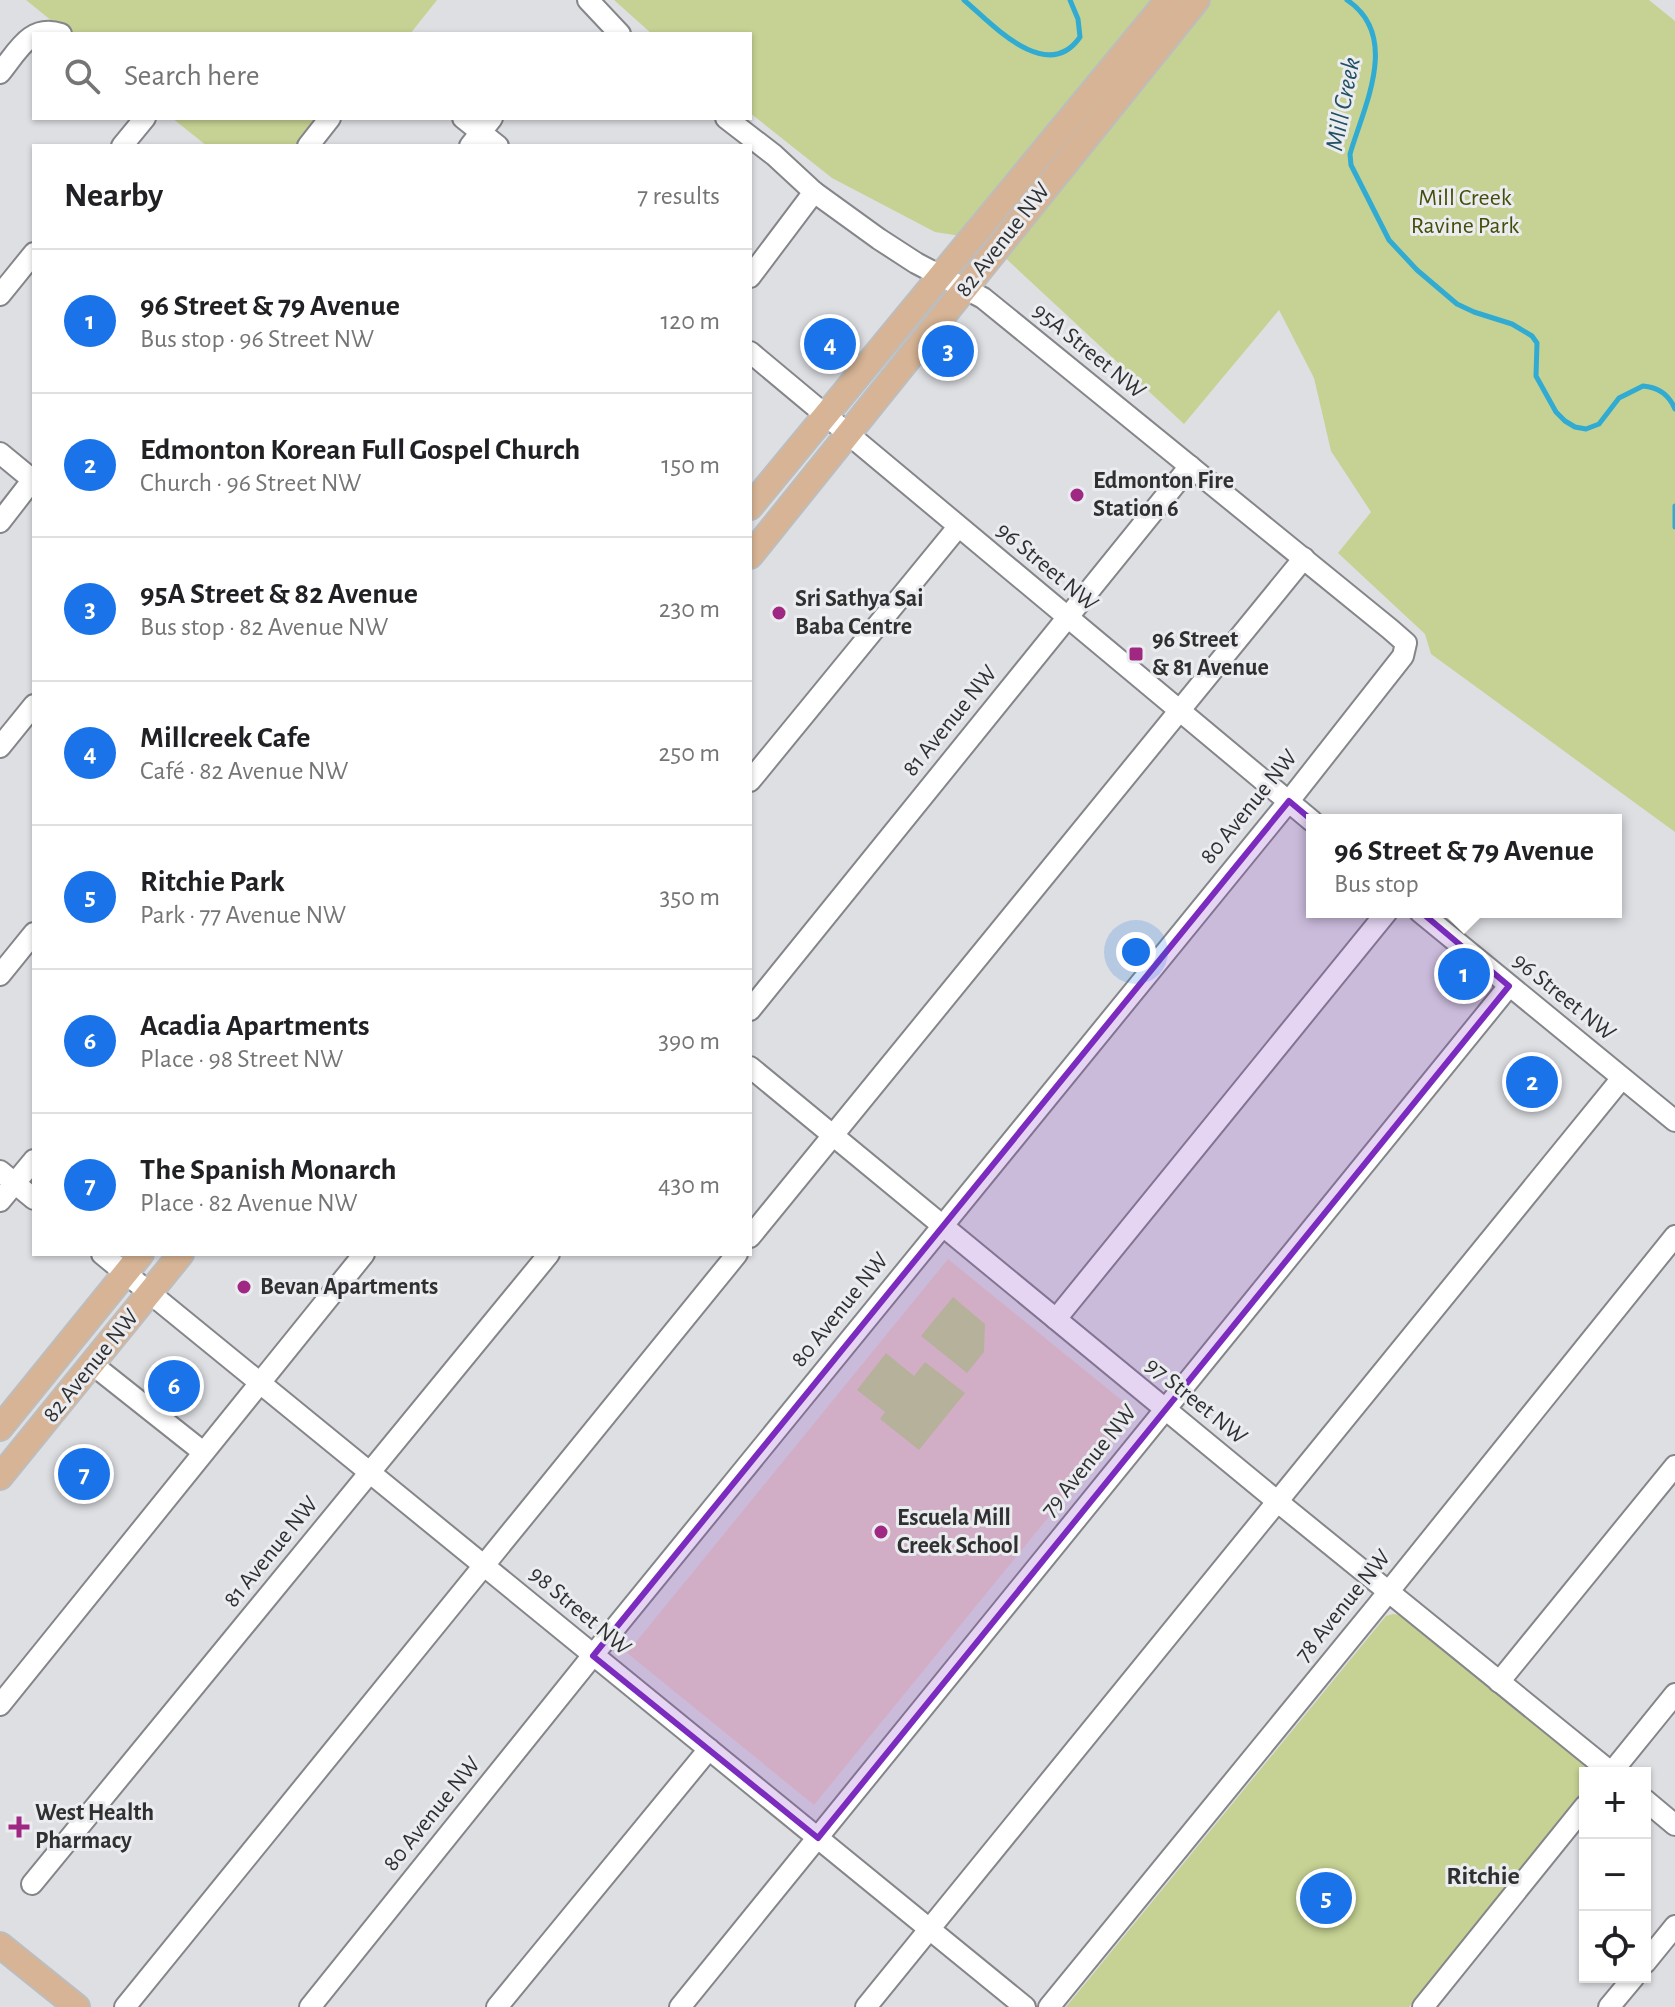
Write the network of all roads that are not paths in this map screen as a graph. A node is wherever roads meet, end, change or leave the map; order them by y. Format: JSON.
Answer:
{"nodes":[{"id":1,"x":588,"y":0,"type":"edge"},
{"id":2,"x":1168,"y":0,"type":"edge"},
{"id":3,"x":1197,"y":0,"type":"edge"},
{"id":4,"x":618,"y":32,"type":"edge"},
{"id":5,"x":32,"y":35,"type":"edge"},
{"id":6,"x":0,"y":73,"type":"edge"},
{"id":7,"x":143,"y":120,"type":"edge"},
{"id":8,"x":328,"y":120,"type":"edge"},
{"id":9,"x":729,"y":120,"type":"edge"},
{"id":10,"x":124,"y":144,"type":"edge"},
{"id":11,"x":310,"y":144,"type":"edge"},
{"id":12,"x":814,"y":192,"type":"junction"},
{"id":13,"x":1013,"y":208,"type":"junction"},
{"id":14,"x":32,"y":255,"type":"edge"},
{"id":15,"x":752,"y":274,"type":"edge"},
{"id":16,"x":941,"y":276,"type":"junction"},
{"id":17,"x":965,"y":289,"type":"junction"},
{"id":18,"x":0,"y":295,"type":"edge"},
{"id":19,"x":752,"y":354,"type":"edge"},
{"id":20,"x":824,"y":416,"type":"junction"},
{"id":21,"x":848,"y":436,"type":"junction"},
{"id":22,"x":0,"y":453,"type":"edge"},
{"id":23,"x":1190,"y":466,"type":"junction"},
{"id":24,"x":32,"y":479,"type":"edge"},
{"id":25,"x":32,"y":481,"type":"edge"},
{"id":26,"x":752,"y":505,"type":"edge"},
{"id":27,"x":0,"y":522,"type":"edge"},
{"id":28,"x":958,"y":527,"type":"junction"},
{"id":29,"x":752,"y":554,"type":"edge"},
{"id":30,"x":1304,"y":558,"type":"junction"},
{"id":31,"x":1067,"y":617,"type":"junction"},
{"id":32,"x":1406,"y":643,"type":"joint"},
{"id":33,"x":32,"y":707,"type":"edge"},
{"id":34,"x":1179,"y":711,"type":"junction"},
{"id":35,"x":0,"y":747,"type":"edge"},
{"id":36,"x":752,"y":779,"type":"edge"},
{"id":37,"x":1289,"y":801,"type":"junction"},
{"id":38,"x":1306,"y":816,"type":"edge"},
{"id":39,"x":1382,"y":918,"type":"edge"},
{"id":40,"x":1427,"y":918,"type":"edge"},
{"id":41,"x":32,"y":935,"type":"edge"},
{"id":42,"x":0,"y":975,"type":"edge"},
{"id":43,"x":1509,"y":986,"type":"junction"},
{"id":44,"x":752,"y":1008,"type":"edge"},
{"id":45,"x":752,"y":1069,"type":"edge"},
{"id":46,"x":1622,"y":1078,"type":"junction"},
{"id":47,"x":1675,"y":1121,"type":"edge"},
{"id":48,"x":834,"y":1135,"type":"junction"},
{"id":49,"x":32,"y":1161,"type":"edge"},
{"id":50,"x":7,"y":1177,"type":"edge"},
{"id":51,"x":32,"y":1197,"type":"edge"},
{"id":52,"x":0,"y":1201,"type":"edge"},
{"id":53,"x":942,"y":1225,"type":"junction"},
{"id":54,"x":752,"y":1235,"type":"edge"},
{"id":55,"x":1675,"y":1236,"type":"edge"},
{"id":56,"x":105,"y":1256,"type":"edge"},
{"id":57,"x":139,"y":1256,"type":"edge"},
{"id":58,"x":179,"y":1256,"type":"edge"},
{"id":59,"x":362,"y":1256,"type":"edge"},
{"id":60,"x":547,"y":1256,"type":"edge"},
{"id":61,"x":735,"y":1256,"type":"edge"},
{"id":62,"x":126,"y":1273,"type":"junction"},
{"id":63,"x":150,"y":1293,"type":"junction"},
{"id":64,"x":1056,"y":1319,"type":"junction"},
{"id":65,"x":92,"y":1364,"type":"junction"},
{"id":66,"x":259,"y":1383,"type":"junction"},
{"id":67,"x":1165,"y":1409,"type":"junction"},
{"id":68,"x":0,"y":1428,"type":"edge"},
{"id":69,"x":203,"y":1452,"type":"junction"},
{"id":70,"x":1675,"y":1466,"type":"edge"},
{"id":71,"x":369,"y":1473,"type":"junction"},
{"id":72,"x":0,"y":1477,"type":"edge"},
{"id":73,"x":1278,"y":1502,"type":"junction"},
{"id":74,"x":484,"y":1564,"type":"junction"},
{"id":75,"x":1389,"y":1591,"type":"junction"},
{"id":76,"x":593,"y":1656,"type":"junction"},
{"id":77,"x":1499,"y":1682,"type":"junction"},
{"id":78,"x":1675,"y":1694,"type":"edge"},
{"id":79,"x":0,"y":1705,"type":"edge"},
{"id":80,"x":709,"y":1749,"type":"junction"},
{"id":81,"x":1605,"y":1767,"type":"edge"},
{"id":82,"x":1617,"y":1767,"type":"edge"},
{"id":83,"x":1651,"y":1805,"type":"edge"},
{"id":84,"x":1579,"y":1813,"type":"edge"},
{"id":85,"x":1675,"y":1825,"type":"edge"},
{"id":86,"x":818,"y":1838,"type":"junction"},
{"id":87,"x":32,"y":1884,"type":"dead end"},
{"id":88,"x":1675,"y":1926,"type":"edge"},
{"id":89,"x":930,"y":1929,"type":"junction"},
{"id":90,"x":0,"y":1945,"type":"edge"},
{"id":91,"x":1651,"y":1956,"type":"edge"},
{"id":92,"x":1629,"y":1983,"type":"edge"},
{"id":93,"x":77,"y":2007,"type":"edge"},
{"id":94,"x":125,"y":2007,"type":"edge"},
{"id":95,"x":310,"y":2007,"type":"edge"},
{"id":96,"x":497,"y":2007,"type":"edge"},
{"id":97,"x":680,"y":2007,"type":"edge"},
{"id":98,"x":866,"y":2007,"type":"edge"},
{"id":99,"x":1025,"y":2007,"type":"edge"},
{"id":100,"x":1049,"y":2007,"type":"edge"},
{"id":101,"x":1423,"y":2007,"type":"edge"},
{"id":102,"x":1609,"y":2007,"type":"edge"}],
"edges":[{"from":1,"to":4,"type":"street"},
{"from":2,"to":13,"type":"main road","name":"82 Avenue NW"},
{"from":3,"to":13,"type":"main road","name":"82 Avenue NW"},
{"from":5,"to":6,"type":"street"},
{"from":7,"to":10,"type":"street"},
{"from":8,"to":11,"type":"street"},
{"from":9,"to":12,"type":"street","name":"95A Street NW"},
{"from":12,"to":15,"type":"street"},
{"from":12,"to":16,"type":"street","name":"95A Street NW"},
{"from":13,"to":16,"type":"main road","name":"82 Avenue NW"},
{"from":13,"to":17,"type":"main road","name":"82 Avenue NW"},
{"from":14,"to":18,"type":"street"},
{"from":16,"to":17,"type":"street","name":"95A Street NW"},
{"from":16,"to":20,"type":"main road","name":"82 Avenue NW"},
{"from":17,"to":21,"type":"main road","name":"82 Avenue NW"},
{"from":17,"to":23,"type":"street","name":"95A Street NW"},
{"from":19,"to":20,"type":"street","name":"96 Street NW"},
{"from":20,"to":21,"type":"street","name":"96 Street NW"},
{"from":20,"to":26,"type":"main road","name":"82 Avenue NW"},
{"from":21,"to":28,"type":"street","name":"96 Street NW"},
{"from":21,"to":29,"type":"main road","name":"82 Avenue NW"},
{"from":22,"to":24,"type":"street"},
{"from":23,"to":30,"type":"street","name":"95A Street NW"},
{"from":23,"to":31,"type":"street","name":"81 Avenue NW"},
{"from":25,"to":27,"type":"street"},
{"from":28,"to":31,"type":"street","name":"96 Street NW"},
{"from":28,"to":36,"type":"street"},
{"from":30,"to":32,"type":"street","name":"95A Street NW"},
{"from":30,"to":34,"type":"street"},
{"from":31,"to":34,"type":"street","name":"96 Street NW"},
{"from":31,"to":44,"type":"street","name":"81 Avenue NW"},
{"from":32,"to":37,"type":"street","name":"80 Avenue NW"},
{"from":33,"to":35,"type":"street"},
{"from":34,"to":37,"type":"street","name":"96 Street NW"},
{"from":34,"to":48,"type":"street"},
{"from":37,"to":38,"type":"street","name":"96 Street NW"},
{"from":37,"to":53,"type":"street","name":"80 Avenue NW"},
{"from":39,"to":64,"type":"street"},
{"from":40,"to":43,"type":"street","name":"96 Street NW"},
{"from":41,"to":42,"type":"street"},
{"from":43,"to":46,"type":"street","name":"96 Street NW"},
{"from":43,"to":67,"type":"street","name":"79 Avenue NW"},
{"from":45,"to":48,"type":"street","name":"97 Street NW"},
{"from":46,"to":47,"type":"street","name":"96 Street NW"},
{"from":46,"to":73,"type":"street"},
{"from":48,"to":53,"type":"street","name":"97 Street NW"},
{"from":48,"to":54,"type":"street"},
{"from":49,"to":50,"type":"street"},
{"from":50,"to":51,"type":"street"},
{"from":50,"to":52,"type":"street"},
{"from":53,"to":64,"type":"street","name":"97 Street NW"},
{"from":53,"to":76,"type":"street","name":"80 Avenue NW"},
{"from":55,"to":75,"type":"street","name":"78 Avenue NW"},
{"from":56,"to":62,"type":"street","name":"98 Street NW"},
{"from":57,"to":62,"type":"main road","name":"82 Avenue NW"},
{"from":58,"to":63,"type":"main road","name":"82 Avenue NW"},
{"from":59,"to":66,"type":"street"},
{"from":60,"to":71,"type":"street","name":"81 Avenue NW"},
{"from":61,"to":74,"type":"street"},
{"from":62,"to":63,"type":"street","name":"98 Street NW"},
{"from":62,"to":68,"type":"main road","name":"82 Avenue NW"},
{"from":63,"to":65,"type":"main road","name":"82 Avenue NW"},
{"from":63,"to":66,"type":"street","name":"98 Street NW"},
{"from":64,"to":67,"type":"street","name":"97 Street NW"},
{"from":65,"to":69,"type":"street"},
{"from":65,"to":72,"type":"main road","name":"82 Avenue NW"},
{"from":66,"to":69,"type":"street"},
{"from":66,"to":71,"type":"street","name":"98 Street NW"},
{"from":67,"to":73,"type":"street","name":"97 Street NW"},
{"from":67,"to":86,"type":"street","name":"79 Avenue NW"},
{"from":69,"to":79,"type":"street"},
{"from":70,"to":77,"type":"street"},
{"from":71,"to":74,"type":"street","name":"98 Street NW"},
{"from":71,"to":87,"type":"street","name":"81 Avenue NW"},
{"from":73,"to":75,"type":"street","name":"97 Street NW"},
{"from":73,"to":89,"type":"street"},
{"from":74,"to":76,"type":"street","name":"98 Street NW"},
{"from":74,"to":94,"type":"street"},
{"from":75,"to":77,"type":"street","name":"97 Street NW"},
{"from":75,"to":100,"type":"street","name":"78 Avenue NW"},
{"from":76,"to":80,"type":"street","name":"98 Street NW"},
{"from":76,"to":95,"type":"street","name":"80 Avenue NW"},
{"from":77,"to":81,"type":"street","name":"97 Street NW"},
{"from":78,"to":82,"type":"street"},
{"from":80,"to":86,"type":"street","name":"98 Street NW"},
{"from":80,"to":96,"type":"street"},
{"from":83,"to":85,"type":"street"},
{"from":84,"to":101,"type":"street"},
{"from":86,"to":89,"type":"street","name":"98 Street NW"},
{"from":86,"to":97,"type":"street","name":"79 Avenue NW"},
{"from":88,"to":91,"type":"street"},
{"from":89,"to":98,"type":"street"},
{"from":89,"to":99,"type":"street","name":"98 Street NW"},
{"from":90,"to":93,"type":"main road"},
{"from":92,"to":102,"type":"street"}]}
